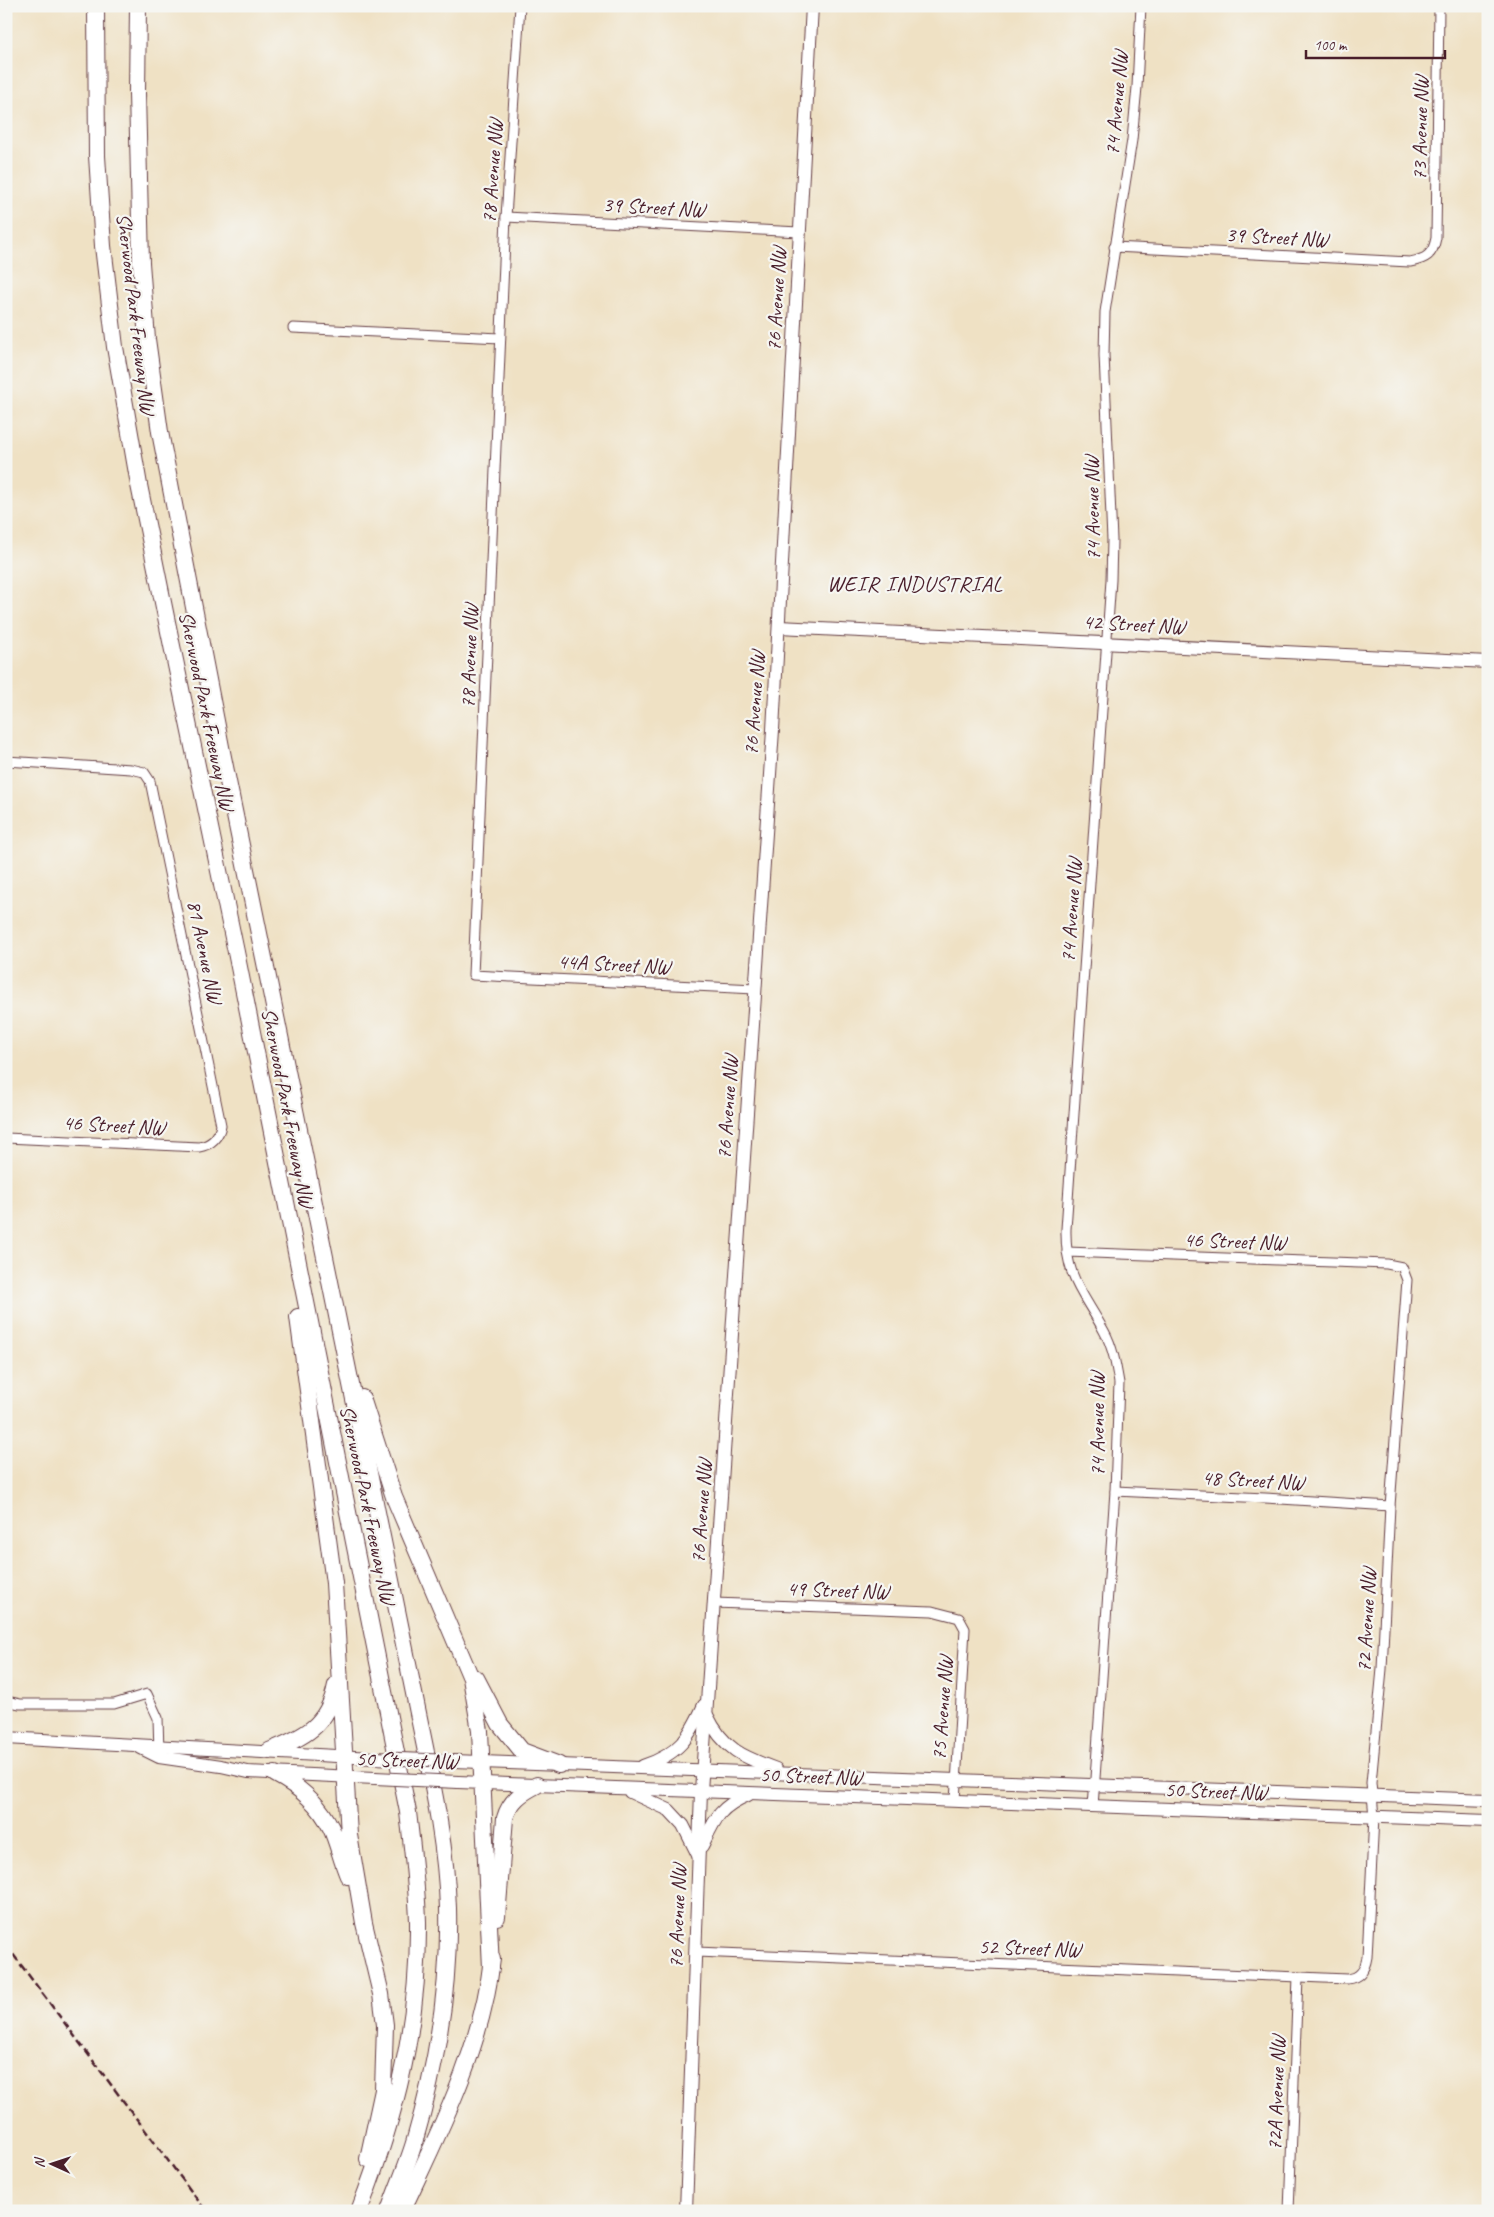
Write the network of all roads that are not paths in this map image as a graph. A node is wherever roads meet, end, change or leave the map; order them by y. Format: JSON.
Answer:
{"nodes":[{"id":1,"x":96,"y":6,"type":"edge"},
{"id":2,"x":138,"y":6,"type":"edge"},
{"id":3,"x":147,"y":6,"type":"edge"},
{"id":4,"x":520,"y":6,"type":"edge"},
{"id":5,"x":812,"y":6,"type":"edge"},
{"id":6,"x":1142,"y":6,"type":"edge"},
{"id":7,"x":1439,"y":6,"type":"edge"},
{"id":8,"x":137,"y":93,"type":"junction"},
{"id":9,"x":506,"y":217,"type":"junction"},
{"id":10,"x":800,"y":232,"type":"junction"},
{"id":11,"x":1114,"y":247,"type":"junction"},
{"id":12,"x":1434,"y":250,"type":"joint"},
{"id":13,"x":293,"y":328,"type":"dead end"},
{"id":14,"x":500,"y":338,"type":"junction"},
{"id":15,"x":779,"y":627,"type":"junction"},
{"id":16,"x":1108,"y":643,"type":"junction"},
{"id":17,"x":1488,"y":662,"type":"edge"},
{"id":18,"x":6,"y":761,"type":"edge"},
{"id":19,"x":472,"y":975,"type":"joint"},
{"id":20,"x":754,"y":989,"type":"junction"},
{"id":21,"x":217,"y":1137,"type":"joint"},
{"id":22,"x":6,"y":1138,"type":"edge"},
{"id":23,"x":1067,"y":1252,"type":"junction"},
{"id":24,"x":1402,"y":1268,"type":"joint"},
{"id":25,"x":300,"y":1277,"type":"junction"},
{"id":26,"x":346,"y":1356,"type":"junction"},
{"id":27,"x":1115,"y":1491,"type":"junction"},
{"id":28,"x":1390,"y":1506,"type":"junction"},
{"id":29,"x":714,"y":1603,"type":"junction"},
{"id":30,"x":959,"y":1618,"type":"joint"},
{"id":31,"x":460,"y":1649,"type":"junction"},
{"id":32,"x":340,"y":1668,"type":"junction"},
{"id":33,"x":708,"y":1698,"type":"junction"},
{"id":34,"x":6,"y":1701,"type":"edge"},
{"id":35,"x":707,"y":1715,"type":"junction"},
{"id":36,"x":6,"y":1738,"type":"edge"},
{"id":37,"x":269,"y":1751,"type":"junction"},
{"id":38,"x":159,"y":1752,"type":"junction"},
{"id":39,"x":345,"y":1756,"type":"junction"},
{"id":40,"x":481,"y":1762,"type":"junction"},
{"id":41,"x":558,"y":1765,"type":"junction"},
{"id":42,"x":637,"y":1768,"type":"junction"},
{"id":43,"x":704,"y":1770,"type":"junction"},
{"id":44,"x":275,"y":1774,"type":"junction"},
{"id":45,"x":788,"y":1774,"type":"junction"},
{"id":46,"x":346,"y":1777,"type":"junction"},
{"id":47,"x":955,"y":1780,"type":"junction"},
{"id":48,"x":482,"y":1783,"type":"junction"},
{"id":49,"x":537,"y":1785,"type":"junction"},
{"id":50,"x":1095,"y":1785,"type":"junction"},
{"id":51,"x":621,"y":1789,"type":"junction"},
{"id":52,"x":701,"y":1791,"type":"junction"},
{"id":53,"x":753,"y":1794,"type":"junction"},
{"id":54,"x":1371,"y":1795,"type":"junction"},
{"id":55,"x":1488,"y":1800,"type":"edge"},
{"id":56,"x":955,"y":1801,"type":"junction"},
{"id":57,"x":1094,"y":1807,"type":"junction"},
{"id":58,"x":1374,"y":1817,"type":"junction"},
{"id":59,"x":1488,"y":1821,"type":"edge"},
{"id":60,"x":699,"y":1854,"type":"junction"},
{"id":61,"x":360,"y":1902,"type":"junction"},
{"id":62,"x":696,"y":1952,"type":"junction"},
{"id":63,"x":491,"y":1968,"type":"junction"},
{"id":64,"x":1360,"y":1974,"type":"joint"},
{"id":65,"x":1298,"y":1976,"type":"junction"},
{"id":66,"x":350,"y":2211,"type":"edge"},
{"id":67,"x":359,"y":2211,"type":"edge"},
{"id":68,"x":389,"y":2211,"type":"edge"},
{"id":69,"x":402,"y":2211,"type":"edge"},
{"id":70,"x":686,"y":2211,"type":"edge"},
{"id":71,"x":1289,"y":2211,"type":"edge"}],
"edges":[{"from":1,"to":25,"type":"highway","name":"Sherwood Park Freeway NW"},
{"from":2,"to":8,"type":"highway","name":"Sherwood Park Freeway NW"},
{"from":3,"to":8,"type":"highway"},
{"from":4,"to":9,"type":"street","name":"78 Avenue NW"},
{"from":5,"to":10,"type":"main road","name":"76 Avenue NW"},
{"from":6,"to":11,"type":"street","name":"74 Avenue NW"},
{"from":7,"to":12,"type":"street","name":"73 Avenue NW"},
{"from":8,"to":26,"type":"highway","name":"Sherwood Park Freeway NW"},
{"from":9,"to":10,"type":"street","name":"39 Street NW"},
{"from":9,"to":14,"type":"street","name":"78 Avenue NW"},
{"from":10,"to":15,"type":"main road","name":"76 Avenue NW"},
{"from":11,"to":12,"type":"street","name":"39 Street NW"},
{"from":11,"to":16,"type":"street","name":"74 Avenue NW"},
{"from":13,"to":14,"type":"street"},
{"from":14,"to":19,"type":"street","name":"78 Avenue NW"},
{"from":15,"to":16,"type":"main road","name":"42 Street NW"},
{"from":15,"to":20,"type":"main road","name":"76 Avenue NW"},
{"from":16,"to":17,"type":"main road","name":"42 Street NW"},
{"from":16,"to":23,"type":"street","name":"74 Avenue NW"},
{"from":18,"to":21,"type":"street","name":"81 Avenue NW"},
{"from":19,"to":20,"type":"street","name":"44A Street NW"},
{"from":20,"to":29,"type":"main road","name":"76 Avenue NW"},
{"from":21,"to":22,"type":"street","name":"46 Street NW"},
{"from":23,"to":24,"type":"street","name":"46 Street NW"},
{"from":23,"to":27,"type":"street","name":"74 Avenue NW"},
{"from":24,"to":28,"type":"street","name":"72 Avenue NW"},
{"from":25,"to":32,"type":"highway"},
{"from":25,"to":67,"type":"highway","name":"Sherwood Park Freeway NW"},
{"from":26,"to":31,"type":"highway"},
{"from":26,"to":68,"type":"highway","name":"Sherwood Park Freeway NW"},
{"from":27,"to":28,"type":"street","name":"48 Street NW"},
{"from":27,"to":50,"type":"street","name":"74 Avenue NW"},
{"from":28,"to":54,"type":"street","name":"72 Avenue NW"},
{"from":29,"to":30,"type":"street","name":"49 Street NW"},
{"from":29,"to":33,"type":"main road","name":"76 Avenue NW"},
{"from":30,"to":47,"type":"street","name":"75 Avenue NW"},
{"from":31,"to":40,"type":"highway"},
{"from":31,"to":41,"type":"highway"},
{"from":32,"to":37,"type":"highway"},
{"from":32,"to":39,"type":"highway"},
{"from":33,"to":35,"type":"main road","name":"76 Avenue NW"},
{"from":33,"to":42,"type":"main road"},
{"from":34,"to":38,"type":"street"},
{"from":35,"to":43,"type":"main road","name":"76 Avenue NW"},
{"from":35,"to":45,"type":"main road"},
{"from":36,"to":38,"type":"main road","name":"50 Street NW"},
{"from":37,"to":38,"type":"main road","name":"50 Street NW"},
{"from":37,"to":39,"type":"main road","name":"50 Street NW"},
{"from":38,"to":44,"type":"main road","name":"50 Street NW"},
{"from":39,"to":40,"type":"main road","name":"50 Street NW","bridge":true},
{"from":39,"to":46,"type":"highway"},
{"from":40,"to":41,"type":"main road","name":"50 Street NW"},
{"from":40,"to":48,"type":"highway"},
{"from":41,"to":42,"type":"main road","name":"50 Street NW"},
{"from":42,"to":43,"type":"main road","name":"50 Street NW"},
{"from":43,"to":45,"type":"main road","name":"50 Street NW"},
{"from":43,"to":52,"type":"main road","name":"76 Avenue NW"},
{"from":44,"to":46,"type":"main road","name":"50 Street NW"},
{"from":44,"to":61,"type":"highway"},
{"from":45,"to":47,"type":"main road","name":"50 Street NW"},
{"from":46,"to":48,"type":"main road","name":"50 Street NW","bridge":true},
{"from":46,"to":61,"type":"highway"},
{"from":47,"to":50,"type":"main road","name":"50 Street NW"},
{"from":47,"to":56,"type":"street","name":"75 Avenue NW"},
{"from":48,"to":49,"type":"main road","name":"50 Street NW"},
{"from":48,"to":63,"type":"highway"},
{"from":49,"to":51,"type":"main road","name":"50 Street NW"},
{"from":49,"to":63,"type":"highway"},
{"from":50,"to":54,"type":"main road","name":"50 Street NW"},
{"from":50,"to":57,"type":"street","name":"74 Avenue NW"},
{"from":51,"to":52,"type":"main road","name":"50 Street NW"},
{"from":51,"to":60,"type":"main road"},
{"from":52,"to":53,"type":"main road","name":"50 Street NW"},
{"from":52,"to":60,"type":"main road","name":"76 Avenue NW"},
{"from":53,"to":56,"type":"main road","name":"50 Street NW"},
{"from":53,"to":60,"type":"main road"},
{"from":54,"to":55,"type":"main road","name":"50 Street NW"},
{"from":54,"to":58,"type":"street","name":"72 Avenue NW"},
{"from":56,"to":57,"type":"main road","name":"50 Street NW"},
{"from":57,"to":58,"type":"main road","name":"50 Street NW"},
{"from":58,"to":59,"type":"main road","name":"50 Street NW"},
{"from":58,"to":64,"type":"street","name":"72 Avenue NW"},
{"from":60,"to":62,"type":"main road","name":"76 Avenue NW"},
{"from":61,"to":66,"type":"highway"},
{"from":62,"to":65,"type":"street","name":"52 Street NW"},
{"from":62,"to":70,"type":"main road","name":"76 Avenue NW"},
{"from":63,"to":69,"type":"highway"},
{"from":64,"to":65,"type":"street","name":"52 Street NW"},
{"from":65,"to":71,"type":"street","name":"72A Avenue NW"}]}
